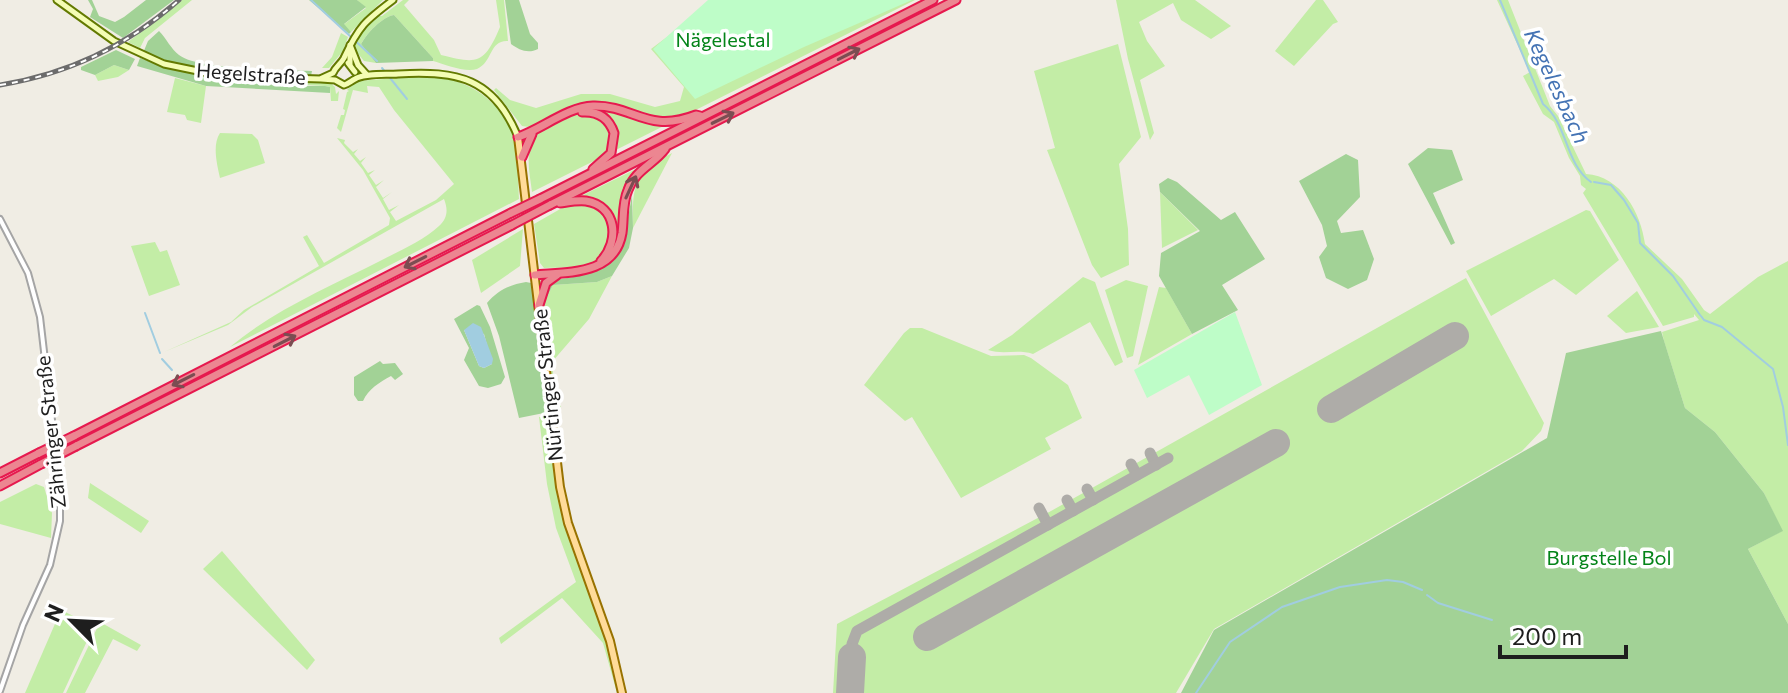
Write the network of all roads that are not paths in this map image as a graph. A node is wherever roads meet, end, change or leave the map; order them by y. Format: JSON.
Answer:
{"nodes":[{"id":1,"x":57,"y":0,"type":"edge"},
{"id":2,"x":393,"y":0,"type":"edge"},
{"id":3,"x":933,"y":0,"type":"edge"},
{"id":4,"x":956,"y":0,"type":"edge"},
{"id":5,"x":350,"y":44,"type":"junction"},
{"id":6,"x":346,"y":64,"type":"junction"},
{"id":7,"x":333,"y":73,"type":"junction"},
{"id":8,"x":355,"y":75,"type":"junction"},
{"id":9,"x":372,"y":75,"type":"junction"},
{"id":10,"x":321,"y":79,"type":"junction"},
{"id":11,"x":335,"y":80,"type":"junction"},
{"id":12,"x":572,"y":113,"type":"junction"},
{"id":13,"x":702,"y":116,"type":"junction"},
{"id":14,"x":533,"y":132,"type":"junction"},
{"id":15,"x":518,"y":137,"type":"junction"},
{"id":16,"x":666,"y":147,"type":"junction"},
{"id":17,"x":522,"y":157,"type":"junction"},
{"id":18,"x":586,"y":175,"type":"junction"},
{"id":19,"x":550,"y":205,"type":"junction"},
{"id":20,"x":0,"y":219,"type":"edge"},
{"id":21,"x":589,"y":269,"type":"junction"},
{"id":22,"x":558,"y":273,"type":"junction"},
{"id":23,"x":535,"y":275,"type":"junction"},
{"id":24,"x":539,"y":305,"type":"junction"},
{"id":25,"x":0,"y":473,"type":"edge"},
{"id":26,"x":0,"y":486,"type":"edge"},
{"id":27,"x":0,"y":691,"type":"edge"},
{"id":28,"x":622,"y":693,"type":"edge"}],
"edges":[{"from":1,"to":10,"type":"main road","name":"Hegelstraße"},
{"from":2,"to":5,"type":"main road"},
{"from":3,"to":13,"type":"highway"},
{"from":16,"to":4,"type":"highway","one_way":true},
{"from":5,"to":6,"type":"main road"},
{"from":5,"to":9,"type":"main road"},
{"from":6,"to":7,"type":"main road"},
{"from":6,"to":8,"type":"main road"},
{"from":7,"to":10,"type":"main road","name":"Hegelstraße"},
{"from":7,"to":11,"type":"main road"},
{"from":8,"to":9,"type":"main road"},
{"from":8,"to":11,"type":"main road"},
{"from":9,"to":15,"type":"main road","name":"Nürtinger Straße"},
{"from":10,"to":11,"type":"main road","name":"Hegelstraße"},
{"from":12,"to":13,"type":"highway"},
{"from":12,"to":14,"type":"highway"},
{"from":12,"to":18,"type":"highway"},
{"from":13,"to":18,"type":"highway"},
{"from":14,"to":15,"type":"highway"},
{"from":14,"to":17,"type":"highway"},
{"from":15,"to":17,"type":"main road","name":"Nürtinger Straße"},
{"from":16,"to":19,"type":"highway"},
{"from":21,"to":16,"type":"highway","one_way":true},
{"from":17,"to":23,"type":"main road","name":"Nürtinger Straße"},
{"from":18,"to":25,"type":"highway","one_way":true,"bridge":true},
{"from":19,"to":21,"type":"highway"},
{"from":26,"to":19,"type":"highway","one_way":true,"bridge":true},
{"from":20,"to":27,"type":"street","name":"Zähringer Straße"},
{"from":21,"to":22,"type":"highway"},
{"from":22,"to":23,"type":"highway"},
{"from":22,"to":24,"type":"highway"},
{"from":23,"to":24,"type":"main road","name":"Nürtinger Straße"},
{"from":24,"to":28,"type":"main road","name":"Nürtinger Straße"}]}
